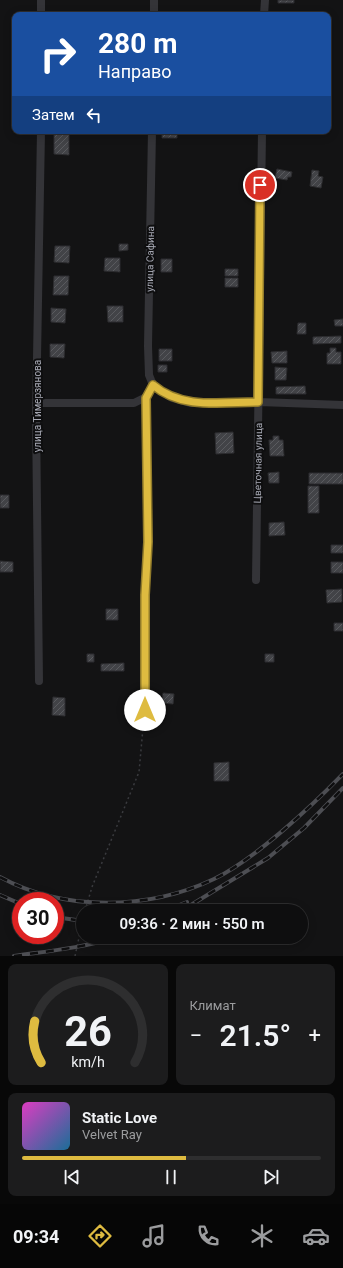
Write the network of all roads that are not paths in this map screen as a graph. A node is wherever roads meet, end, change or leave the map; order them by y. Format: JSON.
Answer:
{"nodes":[{"id":1,"x":41,"y":0,"type":"edge"},
{"id":2,"x":154,"y":0,"type":"edge"},
{"id":3,"x":264,"y":0,"type":"edge"},
{"id":4,"x":41,"y":12,"type":"edge"},
{"id":5,"x":154,"y":12,"type":"edge"},
{"id":6,"x":264,"y":12,"type":"edge"},
{"id":7,"x":40,"y":134,"type":"edge"},
{"id":8,"x":152,"y":134,"type":"edge"},
{"id":9,"x":262,"y":134,"type":"edge"},
{"id":10,"x":153,"y":385,"type":"junction"},
{"id":11,"x":146,"y":398,"type":"junction"},
{"id":12,"x":258,"y":402,"type":"junction"},
{"id":13,"x":36,"y":404,"type":"junction"},
{"id":14,"x":343,"y":405,"type":"edge"},
{"id":15,"x":256,"y":580,"type":"dead end"},
{"id":16,"x":39,"y":681,"type":"dead end"},
{"id":17,"x":145,"y":710,"type":"road end"}],
"edges":[{"from":1,"to":4,"type":"street"},
{"from":2,"to":5,"type":"street"},
{"from":3,"to":6,"type":"street"},
{"from":7,"to":13,"type":"street","name":"улица Тимерзянова"},
{"from":8,"to":10,"type":"street","name":"улица Сафина"},
{"from":9,"to":12,"type":"street","name":"Цветочная улица"},
{"from":10,"to":11,"type":"street"},
{"from":10,"to":12,"type":"street"},
{"from":11,"to":13,"type":"street"},
{"from":11,"to":17,"type":"street"},
{"from":12,"to":14,"type":"street"},
{"from":12,"to":15,"type":"street","name":"Цветочная улица"},
{"from":13,"to":16,"type":"street","name":"улица Тимерзянова"}]}
